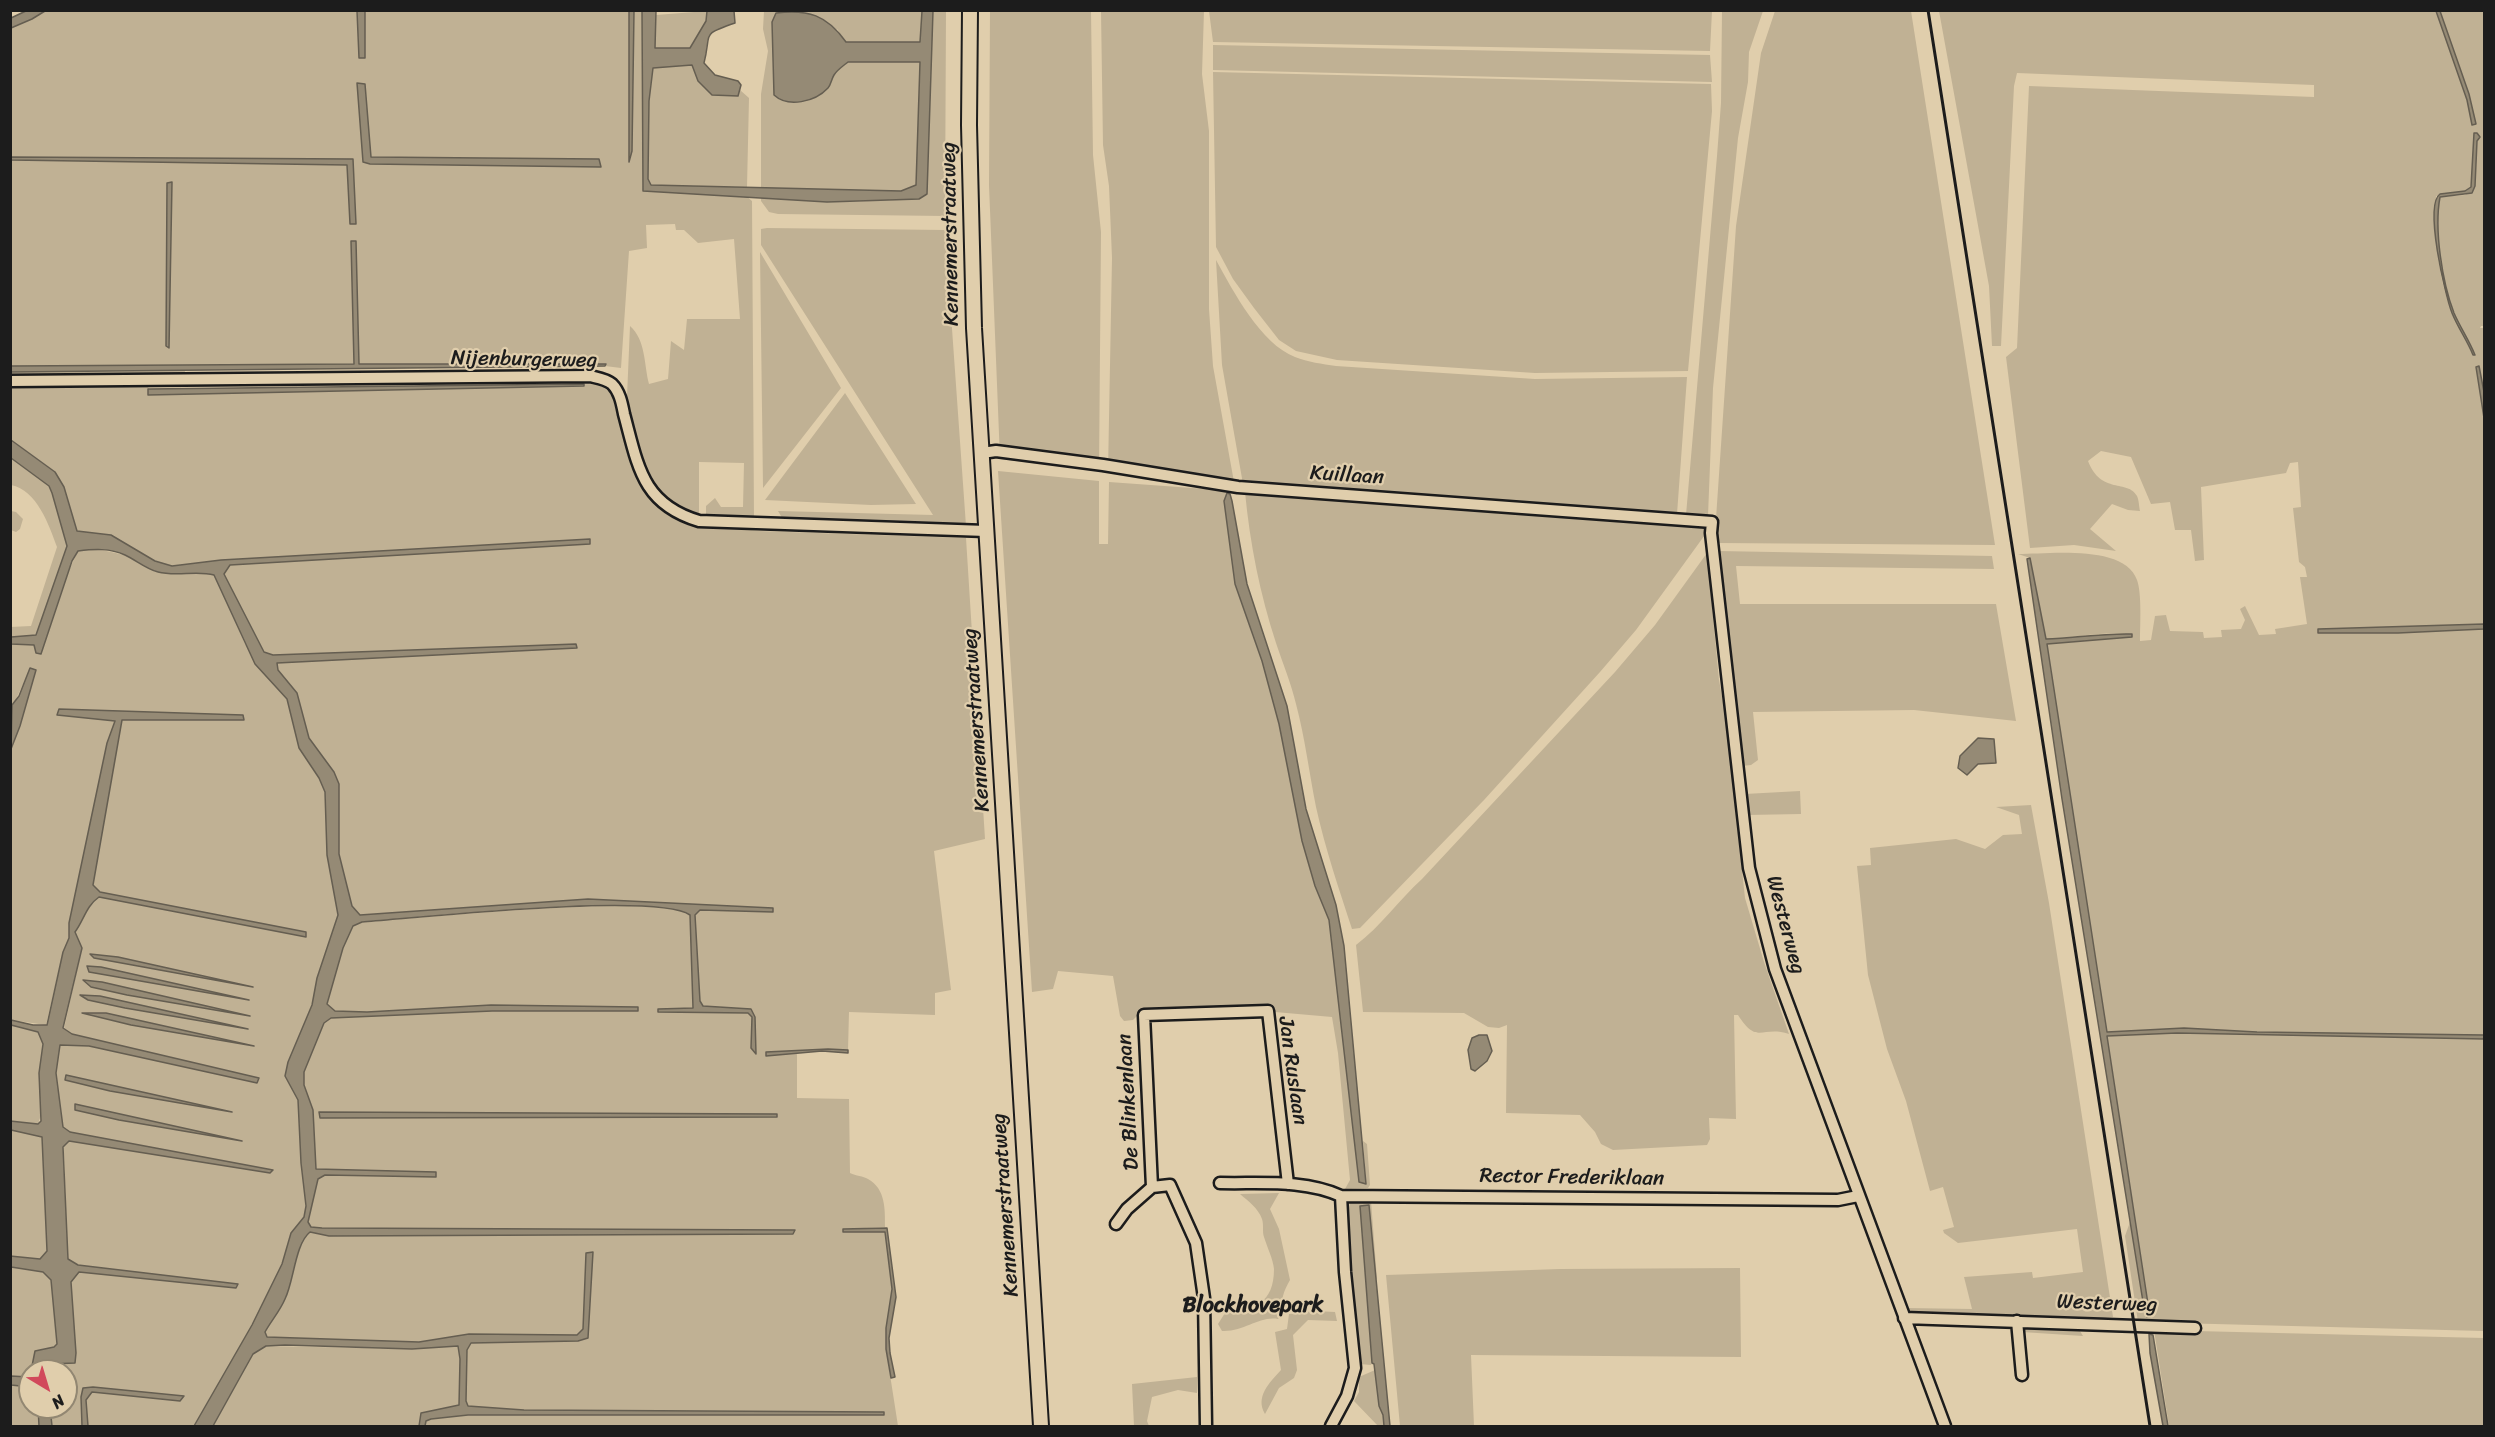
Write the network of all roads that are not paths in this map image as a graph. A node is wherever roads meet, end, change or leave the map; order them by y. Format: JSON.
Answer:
{"nodes":[{"id":1,"x":970,"y":10,"type":"edge"},
{"id":2,"x":10,"y":381,"type":"edge"},
{"id":3,"x":982,"y":453,"type":"junction"},
{"id":4,"x":1712,"y":522,"type":"joint"},
{"id":5,"x":986,"y":531,"type":"junction"},
{"id":6,"x":1144,"y":1015,"type":"joint"},
{"id":7,"x":1220,"y":1183,"type":"dead end"},
{"id":8,"x":1288,"y":1184,"type":"junction"},
{"id":9,"x":1152,"y":1187,"type":"junction"},
{"id":10,"x":1341,"y":1196,"type":"junction"},
{"id":11,"x":1857,"y":1196,"type":"junction"},
{"id":12,"x":1116,"y":1224,"type":"dead end"},
{"id":13,"x":1904,"y":1318,"type":"junction"},
{"id":14,"x":2017,"y":1321,"type":"junction"},
{"id":15,"x":2195,"y":1328,"type":"dead end"},
{"id":16,"x":2022,"y":1375,"type":"dead end"},
{"id":17,"x":1041,"y":1426,"type":"edge"},
{"id":18,"x":1206,"y":1426,"type":"edge"},
{"id":19,"x":1331,"y":1426,"type":"edge"},
{"id":20,"x":1945,"y":1426,"type":"edge"}],
"edges":[{"from":1,"to":3,"type":"main road","name":"Kennemerstraatweg"},
{"from":2,"to":5,"type":"street","name":"Nijenburgerweg"},
{"from":3,"to":4,"type":"street","name":"Kuillaan"},
{"from":3,"to":5,"type":"main road","name":"Kennemerstraatweg"},
{"from":4,"to":11,"type":"street","name":"Westerweg"},
{"from":5,"to":17,"type":"main road","name":"Kennemerstraatweg"},
{"from":6,"to":8,"type":"street","name":"Jan Ruslaan"},
{"from":6,"to":9,"type":"street","name":"De Blinkenlaan"},
{"from":7,"to":8,"type":"street","name":"Rector Frederiklaan"},
{"from":8,"to":10,"type":"street","name":"Rector Frederiklaan"},
{"from":9,"to":12,"type":"street"},
{"from":9,"to":18,"type":"street","name":"De Blinkenlaan"},
{"from":10,"to":11,"type":"street","name":"Rector Frederiklaan"},
{"from":10,"to":19,"type":"street"},
{"from":11,"to":13,"type":"street","name":"Westerweg"},
{"from":13,"to":14,"type":"street","name":"Westerweg"},
{"from":13,"to":20,"type":"street","name":"Westerweg"},
{"from":14,"to":15,"type":"street","name":"Westerweg"},
{"from":14,"to":16,"type":"street"}]}
